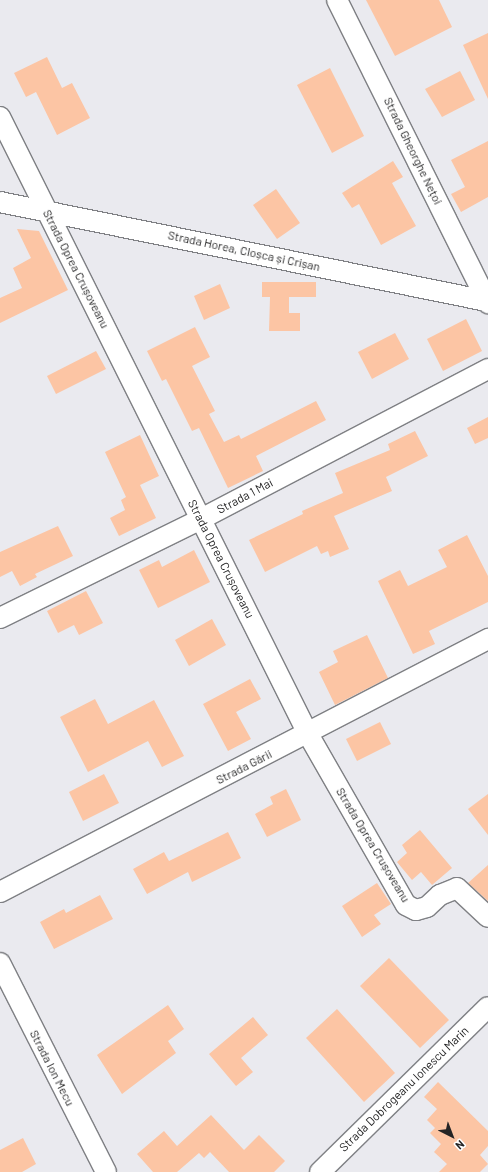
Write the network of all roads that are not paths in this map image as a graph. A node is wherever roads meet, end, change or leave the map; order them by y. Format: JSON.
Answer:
{"nodes":[{"id":1,"x":337,"y":0,"type":"edge"},
{"id":2,"x":0,"y":117,"type":"edge"},
{"id":3,"x":0,"y":202,"type":"edge"},
{"id":4,"x":47,"y":211,"type":"junction"},
{"id":5,"x":488,"y":302,"type":"edge"},
{"id":6,"x":488,"y":369,"type":"edge"},
{"id":7,"x":201,"y":519,"type":"junction"},
{"id":8,"x":0,"y":618,"type":"edge"},
{"id":9,"x":488,"y":639,"type":"edge"},
{"id":10,"x":308,"y":734,"type":"junction"},
{"id":11,"x":0,"y":892,"type":"edge"},
{"id":12,"x":488,"y":917,"type":"edge"},
{"id":13,"x":0,"y":963,"type":"edge"},
{"id":14,"x":488,"y":1007,"type":"edge"},
{"id":15,"x":106,"y":1172,"type":"edge"},
{"id":16,"x":320,"y":1172,"type":"edge"}],
"edges":[{"from":1,"to":5,"type":"street","name":"Strada Gheorghe Nețoi"},
{"from":2,"to":4,"type":"street","name":"Strada Oprea Crușoveanu"},
{"from":3,"to":4,"type":"street","name":"Strada Horea, Cloșca și Crișan"},
{"from":4,"to":5,"type":"street","name":"Strada Horea, Cloșca și Crișan"},
{"from":4,"to":7,"type":"street","name":"Strada Oprea Crușoveanu"},
{"from":6,"to":7,"type":"street","name":"Strada 1 Mai"},
{"from":7,"to":8,"type":"street","name":"Strada 1 Mai"},
{"from":7,"to":10,"type":"street","name":"Strada Oprea Crușoveanu"},
{"from":9,"to":10,"type":"street","name":"Strada Gării"},
{"from":10,"to":11,"type":"street","name":"Strada Gării"},
{"from":10,"to":12,"type":"street","name":"Strada Oprea Crușoveanu"},
{"from":13,"to":15,"type":"street","name":"Strada Ion Mecu"},
{"from":14,"to":16,"type":"street","name":"Strada Dobrogeanu Ionescu Marin"}]}
